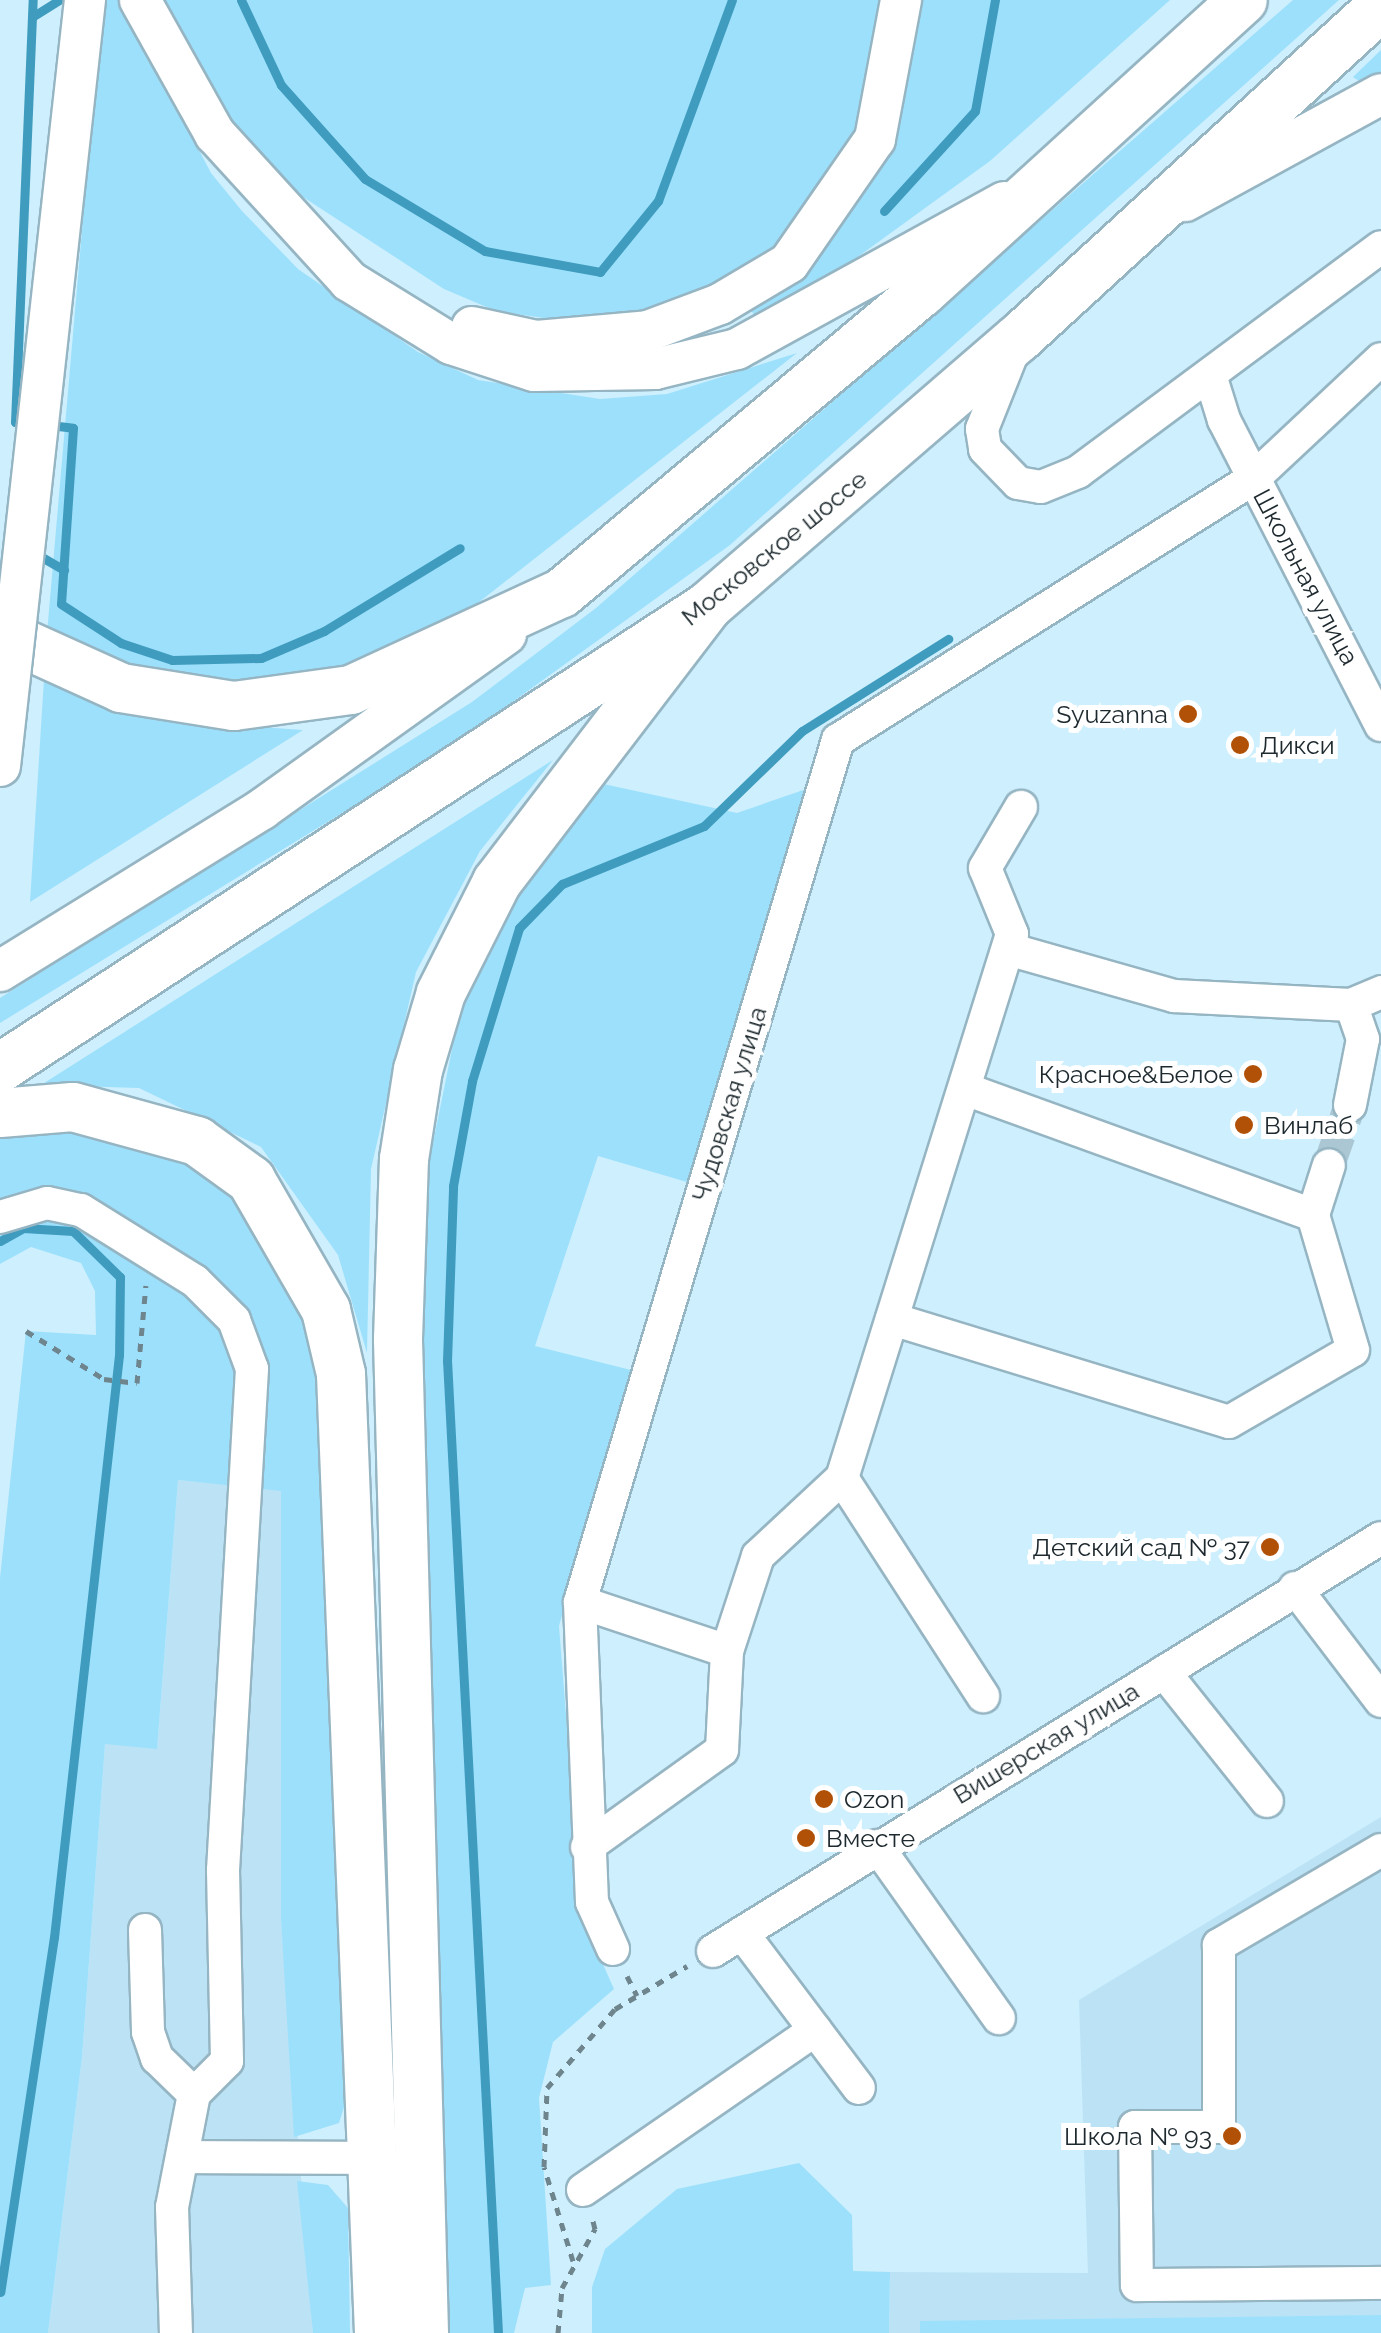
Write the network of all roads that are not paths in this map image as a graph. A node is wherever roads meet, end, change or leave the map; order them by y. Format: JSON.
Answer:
{"nodes":[{"id":1,"x":85,"y":0,"type":"edge"},
{"id":2,"x":140,"y":0,"type":"edge"},
{"id":3,"x":901,"y":0,"type":"edge"},
{"id":4,"x":1243,"y":0,"type":"edge"},
{"id":5,"x":1381,"y":6,"type":"edge"},
{"id":6,"x":1381,"y":94,"type":"edge"},
{"id":7,"x":1056,"y":174,"type":"junction"},
{"id":8,"x":265,"y":192,"type":"junction"},
{"id":9,"x":1146,"y":222,"type":"junction"},
{"id":10,"x":1381,"y":248,"type":"edge"},
{"id":11,"x":1019,"y":338,"type":"junction"},
{"id":12,"x":1381,"y":359,"type":"edge"},
{"id":13,"x":1210,"y":375,"type":"junction"},
{"id":14,"x":1254,"y":478,"type":"junction"},
{"id":15,"x":562,"y":593,"type":"junction"},
{"id":16,"x":708,"y":607,"type":"junction"},
{"id":17,"x":0,"y":633,"type":"edge"},
{"id":18,"x":1369,"y":670,"type":"edge"},
{"id":19,"x":1381,"y":724,"type":"edge"},
{"id":20,"x":0,"y":766,"type":"edge"},
{"id":21,"x":1022,"y":806,"type":"dead end"},
{"id":22,"x":1008,"y":949,"type":"junction"},
{"id":23,"x":0,"y":971,"type":"edge"},
{"id":24,"x":1381,"y":992,"type":"edge"},
{"id":25,"x":1351,"y":1005,"type":"junction"},
{"id":26,"x":0,"y":1068,"type":"edge"},
{"id":27,"x":966,"y":1090,"type":"junction"},
{"id":28,"x":1350,"y":1104,"type":"tunnel mouth"},
{"id":29,"x":0,"y":1114,"type":"edge"},
{"id":30,"x":1330,"y":1165,"type":"tunnel mouth"},
{"id":31,"x":1313,"y":1215,"type":"junction"},
{"id":32,"x":0,"y":1217,"type":"edge"},
{"id":33,"x":892,"y":1319,"type":"junction"},
{"id":34,"x":842,"y":1478,"type":"junction"},
{"id":35,"x":1381,"y":1538,"type":"edge"},
{"id":36,"x":1295,"y":1588,"type":"junction"},
{"id":37,"x":580,"y":1602,"type":"junction"},
{"id":38,"x":727,"y":1651,"type":"junction"},
{"id":39,"x":1164,"y":1672,"type":"junction"},
{"id":40,"x":983,"y":1696,"type":"dead end"},
{"id":41,"x":1381,"y":1701,"type":"edge"},
{"id":42,"x":1267,"y":1801,"type":"dead end"},
{"id":43,"x":877,"y":1846,"type":"junction"},
{"id":44,"x":587,"y":1847,"type":"junction"},
{"id":45,"x":1381,"y":1850,"type":"edge"},
{"id":46,"x":145,"y":1930,"type":"dead end"},
{"id":47,"x":742,"y":1933,"type":"junction"},
{"id":48,"x":613,"y":1950,"type":"dead end"},
{"id":49,"x":712,"y":1950,"type":"road end"},
{"id":50,"x":999,"y":2018,"type":"dead end"},
{"id":51,"x":815,"y":2030,"type":"junction"},
{"id":52,"x":860,"y":2088,"type":"dead end"},
{"id":53,"x":194,"y":2094,"type":"junction"},
{"id":54,"x":185,"y":2156,"type":"junction"},
{"id":55,"x":373,"y":2158,"type":"junction"},
{"id":56,"x":583,"y":2190,"type":"road end"},
{"id":57,"x":1381,"y":2283,"type":"edge"},
{"id":58,"x":176,"y":2333,"type":"edge"},
{"id":59,"x":379,"y":2333,"type":"edge"},
{"id":60,"x":424,"y":2333,"type":"edge"}],
"edges":[{"from":1,"to":20,"type":"main road","bridge":true},
{"from":2,"to":8,"type":"main road"},
{"from":3,"to":8,"type":"main road"},
{"from":4,"to":7,"type":"highway"},
{"from":5,"to":9,"type":"highway","name":"Московское шоссе"},
{"from":6,"to":9,"type":"main road"},
{"from":7,"to":8,"type":"main road"},
{"from":7,"to":15,"type":"highway"},
{"from":9,"to":11,"type":"highway","name":"Московское шоссе"},
{"from":10,"to":13,"type":"street"},
{"from":11,"to":13,"type":"street"},
{"from":11,"to":16,"type":"highway","name":"Московское шоссе"},
{"from":12,"to":14,"type":"street","name":"Школьная улица"},
{"from":13,"to":14,"type":"street"},
{"from":14,"to":18,"type":"street","name":"Школьная улица"},
{"from":14,"to":37,"type":"street","name":"Чудовская улица"},
{"from":15,"to":17,"type":"highway"},
{"from":15,"to":23,"type":"main road"},
{"from":16,"to":26,"type":"highway","name":"Московское шоссе"},
{"from":16,"to":60,"type":"highway"},
{"from":18,"to":19,"type":"street","name":"Школьная улица"},
{"from":21,"to":22,"type":"street"},
{"from":22,"to":25,"type":"street"},
{"from":22,"to":27,"type":"street"},
{"from":24,"to":25,"type":"street"},
{"from":25,"to":28,"type":"street"},
{"from":27,"to":31,"type":"street"},
{"from":27,"to":33,"type":"street"},
{"from":29,"to":55,"type":"highway"},
{"from":30,"to":31,"type":"street"},
{"from":31,"to":33,"type":"street"},
{"from":32,"to":53,"type":"street"},
{"from":33,"to":34,"type":"street"},
{"from":34,"to":38,"type":"street"},
{"from":34,"to":40,"type":"street"},
{"from":35,"to":36,"type":"street","name":"Вишерская улица"},
{"from":36,"to":39,"type":"street","name":"Вишерская улица"},
{"from":36,"to":41,"type":"street"},
{"from":37,"to":38,"type":"street"},
{"from":37,"to":44,"type":"street","name":"Чудовская улица"},
{"from":38,"to":44,"type":"street"},
{"from":39,"to":42,"type":"street"},
{"from":39,"to":43,"type":"street","name":"Вишерская улица"},
{"from":43,"to":47,"type":"street","name":"Вишерская улица"},
{"from":43,"to":50,"type":"street"},
{"from":44,"to":48,"type":"street","name":"Чудовская улица"},
{"from":45,"to":57,"type":"street"},
{"from":46,"to":53,"type":"street"},
{"from":47,"to":49,"type":"street","name":"Вишерская улица"},
{"from":47,"to":51,"type":"street"},
{"from":51,"to":52,"type":"street"},
{"from":51,"to":56,"type":"street"},
{"from":53,"to":54,"type":"street"},
{"from":54,"to":55,"type":"street"},
{"from":54,"to":58,"type":"street"},
{"from":55,"to":59,"type":"highway"}]}
